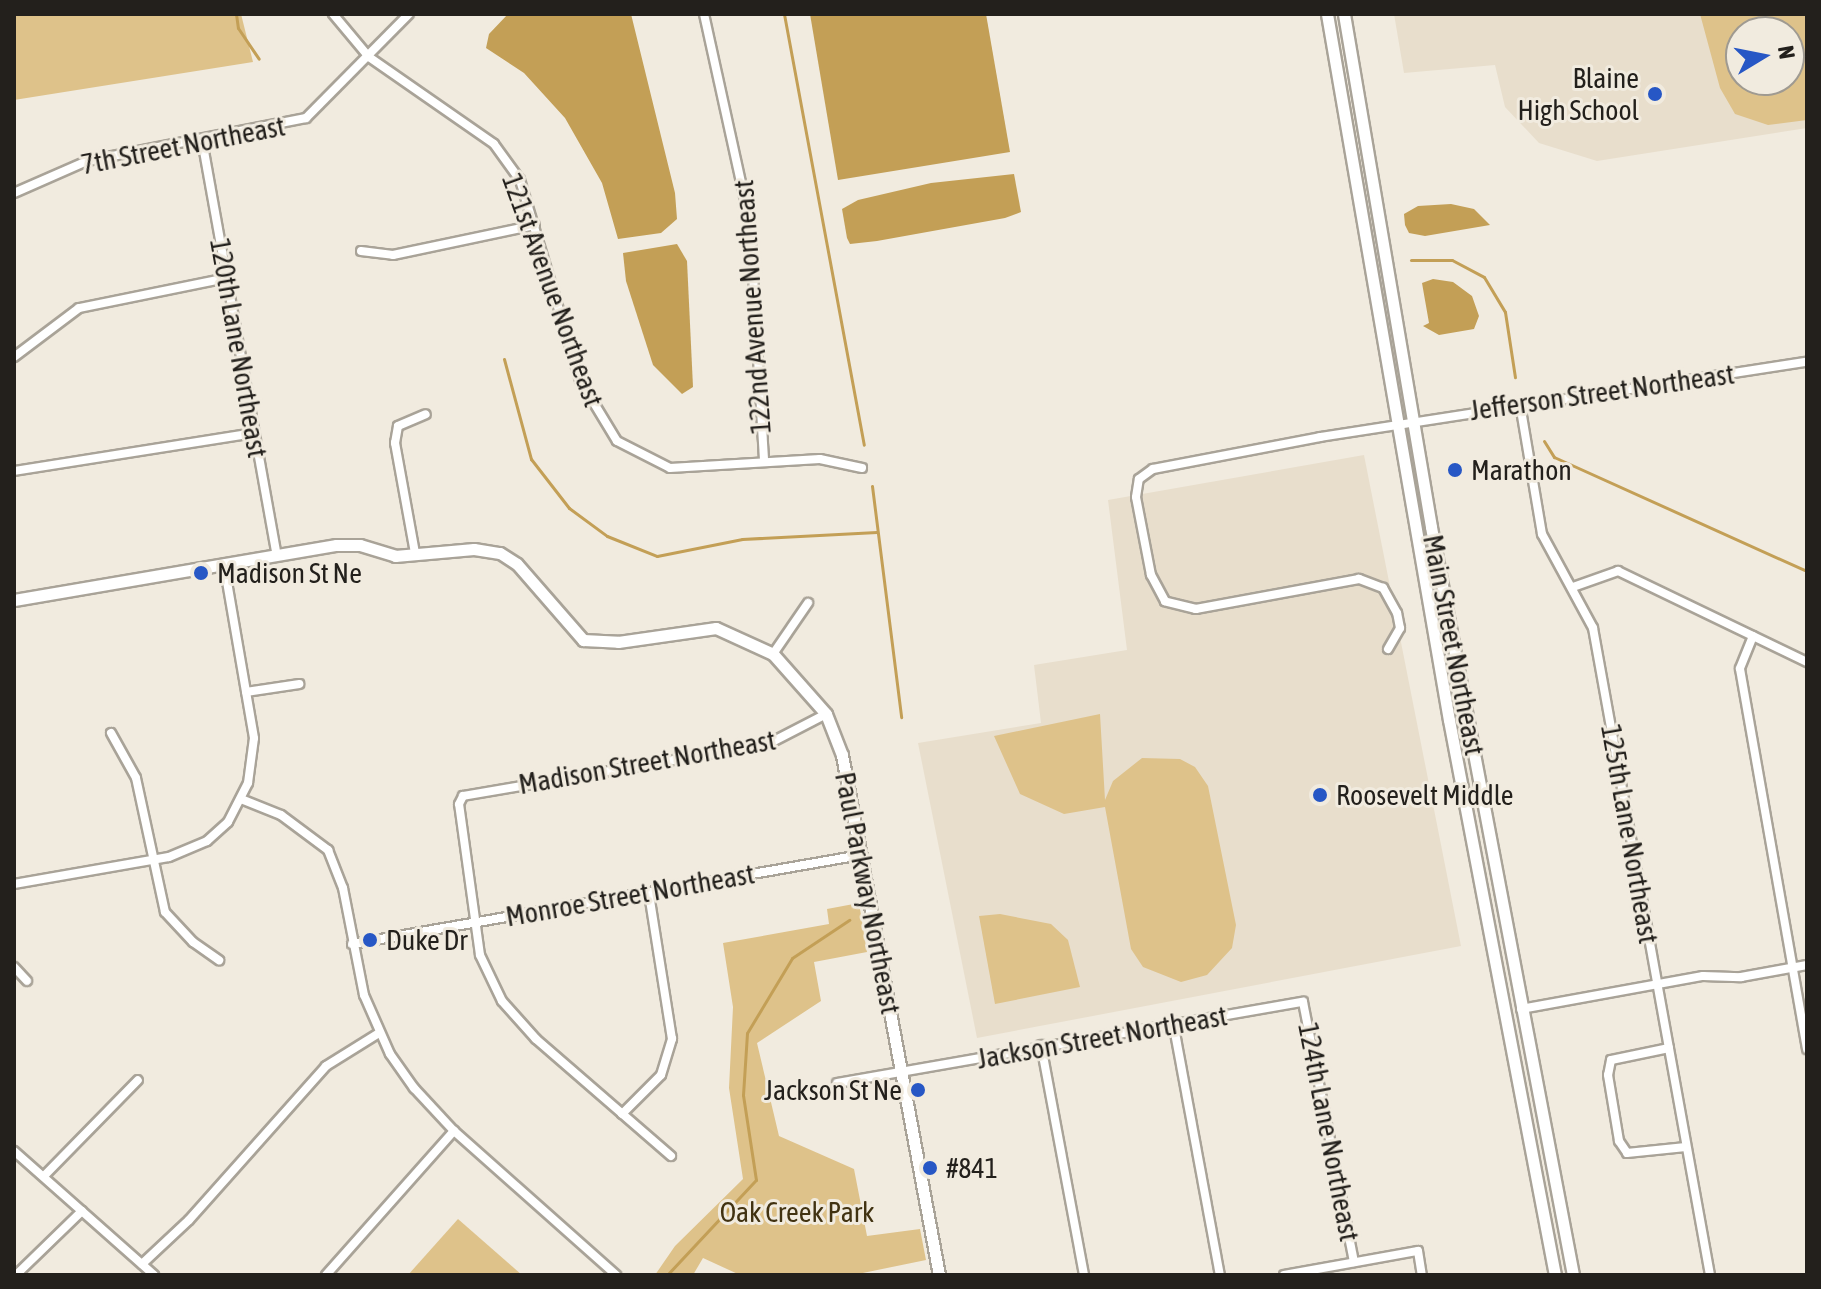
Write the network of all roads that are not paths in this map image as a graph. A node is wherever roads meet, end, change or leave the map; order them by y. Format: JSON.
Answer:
{"nodes":[{"id":1,"x":333,"y":14,"type":"edge"},
{"id":2,"x":409,"y":14,"type":"edge"},
{"id":3,"x":704,"y":14,"type":"edge"},
{"id":4,"x":1327,"y":14,"type":"edge"},
{"id":5,"x":1344,"y":14,"type":"edge"},
{"id":6,"x":369,"y":57,"type":"junction"},
{"id":7,"x":202,"y":140,"type":"junction"},
{"id":8,"x":14,"y":193,"type":"edge"},
{"id":9,"x":535,"y":225,"type":"junction"},
{"id":10,"x":361,"y":251,"type":"dead end"},
{"id":11,"x":226,"y":278,"type":"junction"},
{"id":12,"x":14,"y":357,"type":"edge"},
{"id":13,"x":1807,"y":362,"type":"edge"},
{"id":14,"x":1520,"y":404,"type":"junction"},
{"id":15,"x":426,"y":414,"type":"dead end"},
{"id":16,"x":1414,"y":422,"type":"junction"},
{"id":17,"x":1396,"y":424,"type":"junction"},
{"id":18,"x":255,"y":433,"type":"junction"},
{"id":19,"x":764,"y":461,"type":"junction"},
{"id":20,"x":862,"y":468,"type":"dead end"},
{"id":21,"x":14,"y":471,"type":"edge"},
{"id":22,"x":415,"y":553,"type":"junction"},
{"id":23,"x":277,"y":555,"type":"junction"},
{"id":24,"x":224,"y":564,"type":"junction"},
{"id":25,"x":1573,"y":587,"type":"junction"},
{"id":26,"x":14,"y":600,"type":"edge"},
{"id":27,"x":808,"y":603,"type":"dead end"},
{"id":28,"x":1753,"y":636,"type":"junction"},
{"id":29,"x":1388,"y":649,"type":"dead end"},
{"id":30,"x":773,"y":654,"type":"junction"},
{"id":31,"x":1807,"y":662,"type":"edge"},
{"id":32,"x":299,"y":684,"type":"dead end"},
{"id":33,"x":246,"y":692,"type":"junction"},
{"id":34,"x":826,"y":714,"type":"junction"},
{"id":35,"x":111,"y":733,"type":"dead end"},
{"id":36,"x":241,"y":799,"type":"junction"},
{"id":37,"x":861,"y":855,"type":"junction"},
{"id":38,"x":150,"y":861,"type":"junction"},
{"id":39,"x":14,"y":884,"type":"edge"},
{"id":40,"x":649,"y":893,"type":"junction"},
{"id":41,"x":474,"y":921,"type":"junction"},
{"id":42,"x":352,"y":944,"type":"junction"},
{"id":43,"x":219,"y":960,"type":"dead end"},
{"id":44,"x":1807,"y":965,"type":"edge"},
{"id":45,"x":14,"y":967,"type":"edge"},
{"id":46,"x":1794,"y":968,"type":"junction"},
{"id":47,"x":27,"y":981,"type":"dead end"},
{"id":48,"x":1658,"y":984,"type":"junction"},
{"id":49,"x":1303,"y":1002,"type":"joint"},
{"id":50,"x":1521,"y":1009,"type":"junction"},
{"id":51,"x":1173,"y":1022,"type":"junction"},
{"id":52,"x":379,"y":1033,"type":"junction"},
{"id":53,"x":1041,"y":1045,"type":"junction"},
{"id":54,"x":1669,"y":1048,"type":"junction"},
{"id":55,"x":1807,"y":1049,"type":"edge"},
{"id":56,"x":901,"y":1075,"type":"junction"},
{"id":57,"x":138,"y":1080,"type":"dead end"},
{"id":58,"x":837,"y":1083,"type":"dead end"},
{"id":59,"x":622,"y":1114,"type":"junction"},
{"id":60,"x":454,"y":1131,"type":"junction"},
{"id":61,"x":1686,"y":1147,"type":"junction"},
{"id":62,"x":14,"y":1151,"type":"edge"},
{"id":63,"x":671,"y":1156,"type":"dead end"},
{"id":64,"x":44,"y":1176,"type":"junction"},
{"id":65,"x":82,"y":1211,"type":"junction"},
{"id":66,"x":1354,"y":1262,"type":"junction"},
{"id":67,"x":142,"y":1264,"type":"junction"},
{"id":68,"x":16,"y":1275,"type":"edge"},
{"id":69,"x":154,"y":1275,"type":"edge"},
{"id":70,"x":326,"y":1275,"type":"edge"},
{"id":71,"x":616,"y":1275,"type":"edge"},
{"id":72,"x":939,"y":1275,"type":"edge"},
{"id":73,"x":1084,"y":1275,"type":"edge"},
{"id":74,"x":1220,"y":1275,"type":"edge"},
{"id":75,"x":1284,"y":1275,"type":"edge"},
{"id":76,"x":1422,"y":1275,"type":"edge"},
{"id":77,"x":1555,"y":1275,"type":"edge"},
{"id":78,"x":1573,"y":1275,"type":"edge"},
{"id":79,"x":1710,"y":1275,"type":"edge"}],
"edges":[{"from":1,"to":6,"type":"street","name":"121st Avenue Northeast"},
{"from":2,"to":6,"type":"street","name":"7th Street Northeast"},
{"from":3,"to":19,"type":"street","name":"122nd Avenue Northeast"},
{"from":4,"to":17,"type":"main road"},
{"from":5,"to":16,"type":"main road","name":"Main Street Northeast"},
{"from":6,"to":7,"type":"street","name":"7th Street Northeast"},
{"from":6,"to":9,"type":"street","name":"121st Avenue Northeast"},
{"from":7,"to":8,"type":"street","name":"7th Street Northeast"},
{"from":7,"to":11,"type":"street","name":"120th Lane Northeast"},
{"from":9,"to":10,"type":"street"},
{"from":9,"to":19,"type":"street","name":"121st Avenue Northeast"},
{"from":11,"to":12,"type":"street"},
{"from":11,"to":18,"type":"street","name":"120th Lane Northeast"},
{"from":13,"to":14,"type":"street","name":"Jefferson Street Northeast"},
{"from":14,"to":16,"type":"street","name":"Jefferson Street Northeast"},
{"from":14,"to":25,"type":"street","name":"125th Lane Northeast"},
{"from":15,"to":22,"type":"street"},
{"from":16,"to":17,"type":"street","name":"Jefferson Street Northeast"},
{"from":16,"to":50,"type":"main road","name":"Main Street Northeast"},
{"from":17,"to":29,"type":"street","name":"Jefferson Street Northeast"},
{"from":17,"to":77,"type":"main road"},
{"from":18,"to":21,"type":"street"},
{"from":18,"to":23,"type":"street","name":"120th Lane Northeast"},
{"from":19,"to":20,"type":"street"},
{"from":22,"to":23,"type":"main road"},
{"from":22,"to":30,"type":"main road"},
{"from":23,"to":24,"type":"main road"},
{"from":24,"to":26,"type":"main road"},
{"from":24,"to":33,"type":"street"},
{"from":25,"to":28,"type":"street"},
{"from":25,"to":48,"type":"street","name":"125th Lane Northeast"},
{"from":27,"to":30,"type":"street"},
{"from":28,"to":31,"type":"street"},
{"from":28,"to":46,"type":"street"},
{"from":30,"to":34,"type":"main road"},
{"from":32,"to":33,"type":"street"},
{"from":33,"to":36,"type":"street"},
{"from":34,"to":37,"type":"main road","name":"Paul Parkway Northeast"},
{"from":34,"to":41,"type":"street","name":"Madison Street Northeast"},
{"from":35,"to":38,"type":"street"},
{"from":36,"to":38,"type":"street"},
{"from":36,"to":42,"type":"street"},
{"from":37,"to":40,"type":"street","name":"Monroe Street Northeast"},
{"from":37,"to":56,"type":"main road","name":"Paul Parkway Northeast"},
{"from":38,"to":39,"type":"street"},
{"from":38,"to":43,"type":"street"},
{"from":40,"to":41,"type":"street","name":"Monroe Street Northeast"},
{"from":40,"to":59,"type":"street"},
{"from":41,"to":42,"type":"street","name":"Monroe Street Northeast"},
{"from":41,"to":59,"type":"street"},
{"from":42,"to":52,"type":"street"},
{"from":44,"to":46,"type":"street"},
{"from":45,"to":47,"type":"street"},
{"from":46,"to":48,"type":"street"},
{"from":46,"to":55,"type":"street"},
{"from":48,"to":50,"type":"street"},
{"from":48,"to":54,"type":"street","name":"125th Lane Northeast"},
{"from":49,"to":51,"type":"street","name":"Jackson Street Northeast"},
{"from":49,"to":66,"type":"street","name":"124th Lane Northeast"},
{"from":50,"to":78,"type":"main road","name":"Main Street Northeast"},
{"from":51,"to":53,"type":"street","name":"Jackson Street Northeast"},
{"from":51,"to":74,"type":"street"},
{"from":52,"to":60,"type":"street"},
{"from":52,"to":67,"type":"street"},
{"from":53,"to":56,"type":"street","name":"Jackson Street Northeast"},
{"from":53,"to":73,"type":"street"},
{"from":54,"to":61,"type":"street","name":"125th Lane Northeast"},
{"from":54,"to":61,"type":"street"},
{"from":56,"to":58,"type":"street"},
{"from":56,"to":72,"type":"main road","name":"Paul Parkway Northeast"},
{"from":57,"to":64,"type":"street"},
{"from":59,"to":63,"type":"street"},
{"from":60,"to":70,"type":"street"},
{"from":60,"to":71,"type":"street"},
{"from":61,"to":79,"type":"street","name":"125th Lane Northeast"},
{"from":62,"to":64,"type":"street"},
{"from":64,"to":65,"type":"street"},
{"from":65,"to":67,"type":"street"},
{"from":65,"to":68,"type":"street"},
{"from":66,"to":75,"type":"street"},
{"from":66,"to":76,"type":"street"},
{"from":67,"to":69,"type":"street"}]}
